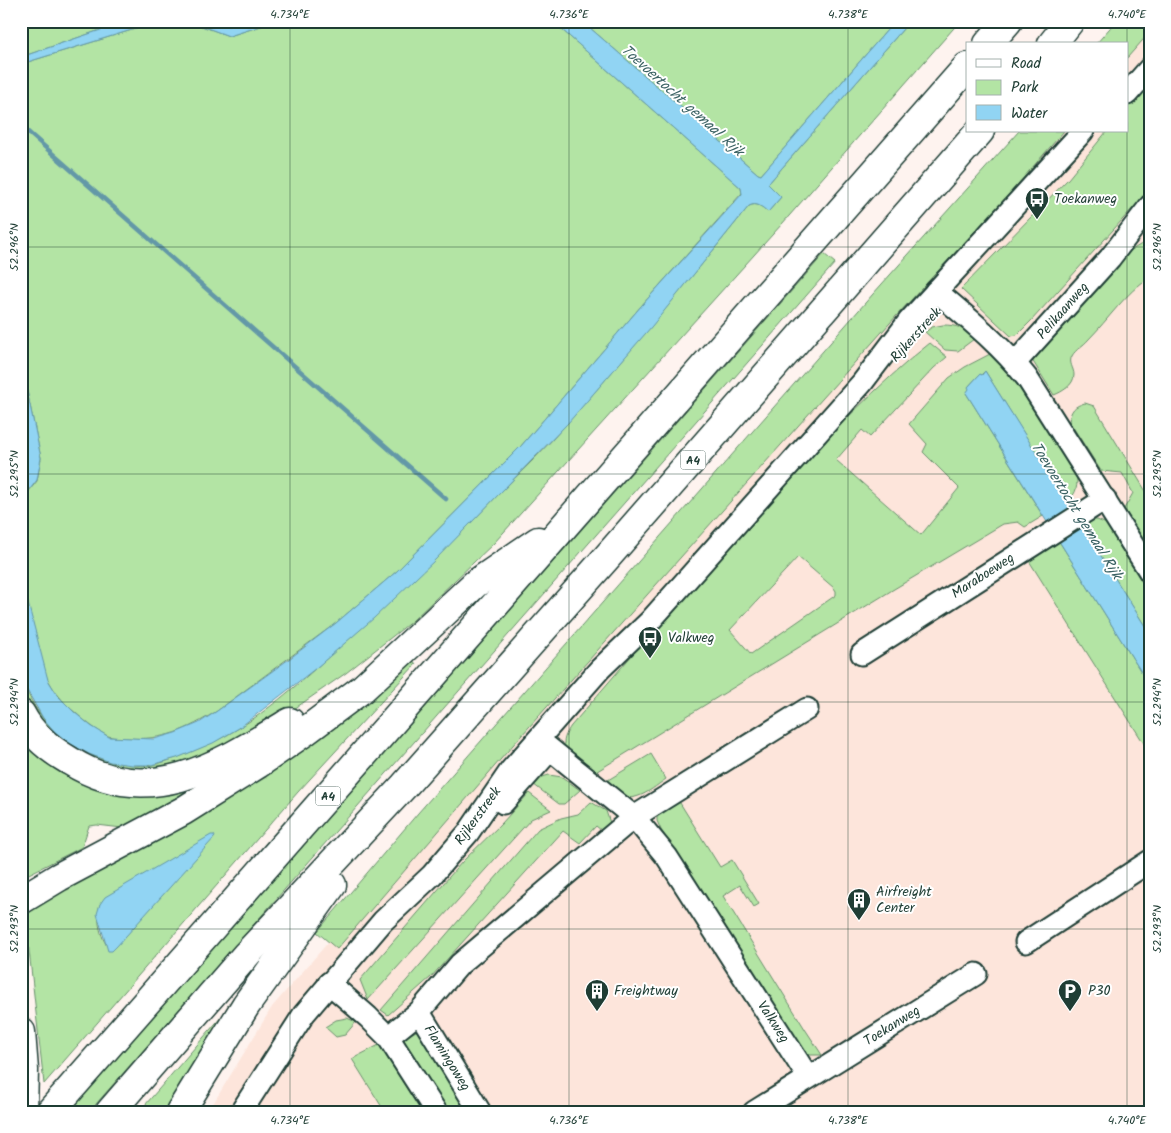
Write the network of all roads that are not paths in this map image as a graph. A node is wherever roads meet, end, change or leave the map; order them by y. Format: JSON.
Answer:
{"nodes":[{"id":1,"x":1008,"y":21,"type":"edge"},
{"id":2,"x":1070,"y":21,"type":"edge"},
{"id":3,"x":990,"y":42,"type":"edge"},
{"id":4,"x":1054,"y":42,"type":"edge"},
{"id":5,"x":1150,"y":56,"type":"edge"},
{"id":6,"x":966,"y":68,"type":"edge"},
{"id":7,"x":1150,"y":68,"type":"edge"},
{"id":8,"x":1128,"y":81,"type":"edge"},
{"id":9,"x":1128,"y":93,"type":"edge"},
{"id":10,"x":979,"y":132,"type":"edge"},
{"id":11,"x":1082,"y":132,"type":"edge"},
{"id":12,"x":1095,"y":132,"type":"edge"},
{"id":13,"x":1150,"y":206,"type":"edge"},
{"id":14,"x":1150,"y":226,"type":"edge"},
{"id":15,"x":1110,"y":258,"type":"junction"},
{"id":16,"x":942,"y":296,"type":"junction"},
{"id":17,"x":1015,"y":363,"type":"junction"},
{"id":18,"x":1105,"y":499,"type":"junction"},
{"id":19,"x":571,"y":519,"type":"junction"},
{"id":20,"x":1150,"y":572,"type":"edge"},
{"id":21,"x":400,"y":654,"type":"junction"},
{"id":22,"x":862,"y":654,"type":"dead end"},
{"id":23,"x":807,"y":709,"type":"dead end"},
{"id":24,"x":21,"y":714,"type":"edge"},
{"id":25,"x":544,"y":745,"type":"junction"},
{"id":26,"x":404,"y":786,"type":"junction"},
{"id":27,"x":634,"y":817,"type":"junction"},
{"id":28,"x":1150,"y":861,"type":"edge"},
{"id":29,"x":21,"y":900,"type":"edge"},
{"id":30,"x":1026,"y":942,"type":"dead end"},
{"id":31,"x":976,"y":974,"type":"dead end"},
{"id":32,"x":334,"y":988,"type":"junction"},
{"id":33,"x":419,"y":1012,"type":"junction"},
{"id":34,"x":21,"y":1032,"type":"edge"},
{"id":35,"x":388,"y":1037,"type":"junction"},
{"id":36,"x":808,"y":1077,"type":"junction"},
{"id":37,"x":24,"y":1112,"type":"edge"},
{"id":38,"x":50,"y":1112,"type":"edge"},
{"id":39,"x":110,"y":1112,"type":"edge"},
{"id":40,"x":180,"y":1112,"type":"edge"},
{"id":41,"x":241,"y":1112,"type":"edge"},
{"id":42,"x":253,"y":1112,"type":"edge"},
{"id":43,"x":436,"y":1112,"type":"edge"},
{"id":44,"x":480,"y":1112,"type":"edge"},
{"id":45,"x":754,"y":1112,"type":"edge"}],
"edges":[{"from":1,"to":3,"type":"highway"},
{"from":2,"to":4,"type":"highway"},
{"from":5,"to":8,"type":"street"},
{"from":6,"to":19,"type":"highway","number":"A4"},
{"from":7,"to":9,"type":"street"},
{"from":10,"to":26,"type":"highway","number":"A4"},
{"from":11,"to":16,"type":"street","name":"Rijkerstreek"},
{"from":12,"to":16,"type":"street","name":"Rijkerstreek"},
{"from":13,"to":15,"type":"street","name":"Pelikaanweg"},
{"from":14,"to":15,"type":"street","name":"Pelikaanweg"},
{"from":15,"to":17,"type":"street","name":"Pelikaanweg"},
{"from":16,"to":17,"type":"street"},
{"from":16,"to":25,"type":"street","name":"Rijkerstreek"},
{"from":17,"to":18,"type":"street"},
{"from":18,"to":20,"type":"street"},
{"from":18,"to":22,"type":"street","name":"Maraboeweg"},
{"from":19,"to":21,"type":"highway","number":"A4"},
{"from":19,"to":38,"type":"highway","number":"A4"},
{"from":21,"to":24,"type":"highway","number":"A4"},
{"from":21,"to":29,"type":"highway","number":"A4"},
{"from":23,"to":27,"type":"street"},
{"from":25,"to":27,"type":"street","name":"Valkweg"},
{"from":25,"to":32,"type":"street","name":"Rijkerstreek"},
{"from":26,"to":39,"type":"highway","number":"A4"},
{"from":26,"to":40,"type":"highway","number":"A4"},
{"from":27,"to":33,"type":"street"},
{"from":27,"to":36,"type":"street","name":"Valkweg"},
{"from":28,"to":30,"type":"street"},
{"from":31,"to":36,"type":"street","name":"Toekanweg"},
{"from":32,"to":35,"type":"street"},
{"from":32,"to":41,"type":"street","name":"Rijkerstreek"},
{"from":32,"to":42,"type":"street","name":"Rijkerstreek"},
{"from":33,"to":35,"type":"street","name":"Flamingoweg"},
{"from":33,"to":44,"type":"street","name":"Flamingoweg"},
{"from":34,"to":37,"type":"highway"},
{"from":35,"to":43,"type":"street"},
{"from":36,"to":45,"type":"street"}]}
